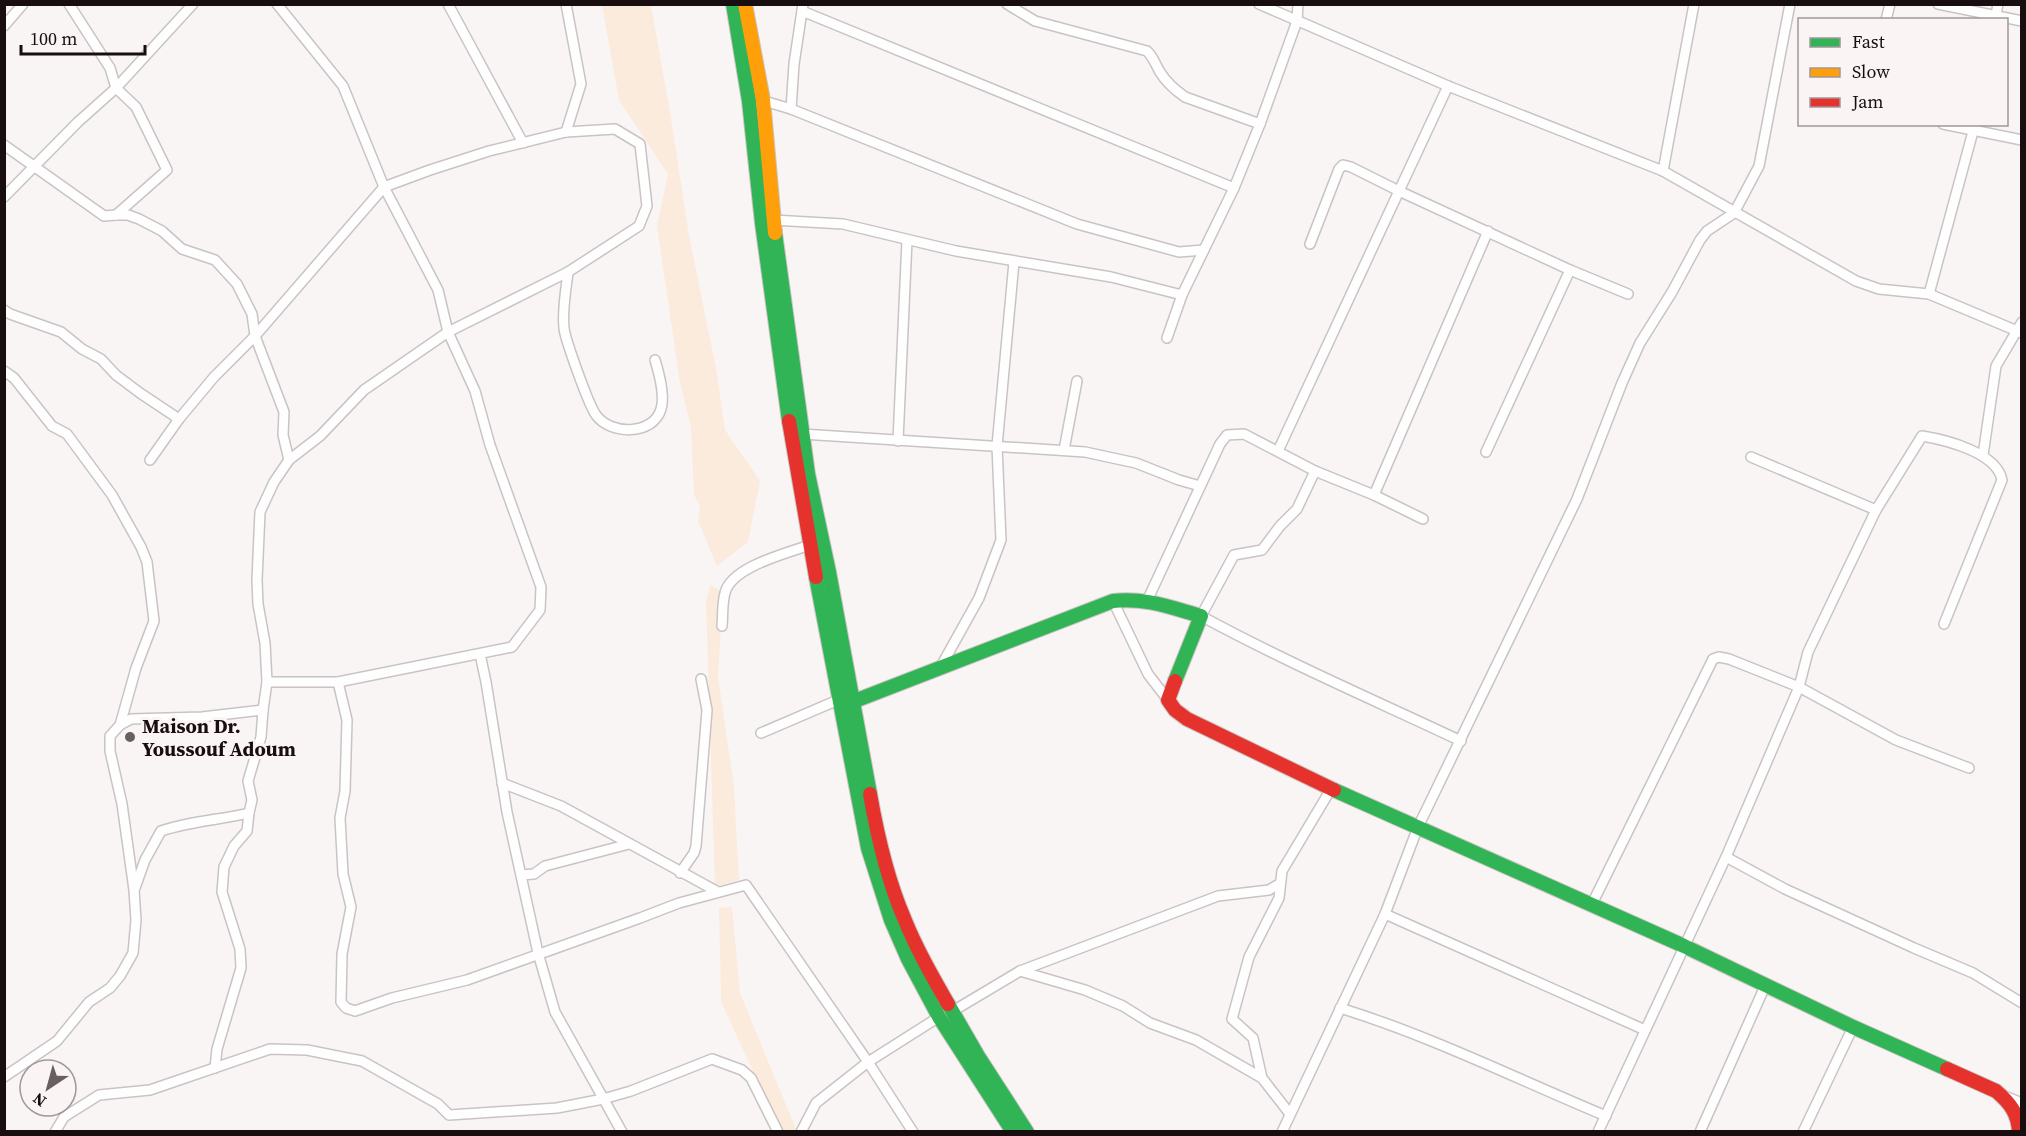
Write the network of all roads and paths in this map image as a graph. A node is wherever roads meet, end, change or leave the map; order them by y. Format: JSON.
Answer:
{"nodes":[{"id":1,"x":23,"y":4,"type":"edge"},
{"id":2,"x":69,"y":4,"type":"edge"},
{"id":3,"x":193,"y":4,"type":"edge"},
{"id":4,"x":277,"y":4,"type":"edge"},
{"id":5,"x":448,"y":4,"type":"edge"},
{"id":6,"x":566,"y":4,"type":"edge"},
{"id":7,"x":733,"y":4,"type":"edge"},
{"id":8,"x":745,"y":4,"type":"edge"},
{"id":9,"x":1007,"y":4,"type":"edge"},
{"id":10,"x":1259,"y":4,"type":"edge"},
{"id":11,"x":1298,"y":4,"type":"edge"},
{"id":12,"x":1694,"y":4,"type":"edge"},
{"id":13,"x":1790,"y":4,"type":"edge"},
{"id":14,"x":1938,"y":4,"type":"edge"},
{"id":15,"x":1998,"y":4,"type":"edge"},
{"id":16,"x":802,"y":8,"type":"edge"},
{"id":17,"x":1995,"y":18,"type":"edge"},
{"id":18,"x":1298,"y":21,"type":"junction"},
{"id":19,"x":4,"y":26,"type":"edge"},
{"id":20,"x":1448,"y":86,"type":"junction"},
{"id":21,"x":116,"y":88,"type":"junction"},
{"id":22,"x":756,"y":100,"type":"junction"},
{"id":23,"x":791,"y":109,"type":"junction"},
{"id":24,"x":1260,"y":124,"type":"junction"},
{"id":25,"x":1959,"y":126,"type":"edge"},
{"id":26,"x":1975,"y":128,"type":"edge"},
{"id":27,"x":566,"y":132,"type":"junction"},
{"id":28,"x":2022,"y":140,"type":"edge"},
{"id":29,"x":523,"y":143,"type":"junction"},
{"id":30,"x":4,"y":145,"type":"edge"},
{"id":31,"x":35,"y":168,"type":"junction"},
{"id":32,"x":1663,"y":171,"type":"junction"},
{"id":33,"x":384,"y":187,"type":"junction"},
{"id":34,"x":1234,"y":188,"type":"junction"},
{"id":35,"x":1399,"y":191,"type":"junction"},
{"id":36,"x":4,"y":197,"type":"edge"},
{"id":37,"x":1734,"y":213,"type":"junction"},
{"id":38,"x":116,"y":215,"type":"junction"},
{"id":39,"x":773,"y":220,"type":"junction"},
{"id":40,"x":1488,"y":231,"type":"junction"},
{"id":41,"x":907,"y":240,"type":"junction"},
{"id":42,"x":1310,"y":244,"type":"dead end"},
{"id":43,"x":1204,"y":250,"type":"junction"},
{"id":44,"x":1014,"y":262,"type":"junction"},
{"id":45,"x":1570,"y":270,"type":"junction"},
{"id":46,"x":568,"y":272,"type":"junction"},
{"id":47,"x":1628,"y":294,"type":"dead end"},
{"id":48,"x":1929,"y":294,"type":"junction"},
{"id":49,"x":1182,"y":295,"type":"junction"},
{"id":50,"x":4,"y":310,"type":"edge"},
{"id":51,"x":2022,"y":322,"type":"edge"},
{"id":52,"x":448,"y":332,"type":"junction"},
{"id":53,"x":2019,"y":332,"type":"edge"},
{"id":54,"x":255,"y":336,"type":"junction"},
{"id":55,"x":1167,"y":338,"type":"dead end"},
{"id":56,"x":655,"y":360,"type":"dead end"},
{"id":57,"x":4,"y":371,"type":"edge"},
{"id":58,"x":1077,"y":381,"type":"dead end"},
{"id":59,"x":179,"y":419,"type":"junction"},
{"id":60,"x":802,"y":434,"type":"junction"},
{"id":61,"x":898,"y":441,"type":"junction"},
{"id":62,"x":997,"y":446,"type":"junction"},
{"id":63,"x":1064,"y":450,"type":"junction"},
{"id":64,"x":1278,"y":451,"type":"junction"},
{"id":65,"x":1486,"y":452,"type":"dead end"},
{"id":66,"x":1983,"y":455,"type":"junction"},
{"id":67,"x":1751,"y":457,"type":"dead end"},
{"id":68,"x":150,"y":460,"type":"dead end"},
{"id":69,"x":289,"y":460,"type":"junction"},
{"id":70,"x":1315,"y":471,"type":"junction"},
{"id":71,"x":1200,"y":486,"type":"junction"},
{"id":72,"x":1374,"y":495,"type":"junction"},
{"id":73,"x":1876,"y":510,"type":"junction"},
{"id":74,"x":1423,"y":519,"type":"dead end"},
{"id":75,"x":810,"y":545,"type":"junction"},
{"id":76,"x":1113,"y":601,"type":"junction"},
{"id":77,"x":1147,"y":602,"type":"junction"},
{"id":78,"x":1202,"y":616,"type":"junction"},
{"id":79,"x":1944,"y":624,"type":"dead end"},
{"id":80,"x":722,"y":626,"type":"dead end"},
{"id":81,"x":480,"y":654,"type":"junction"},
{"id":82,"x":940,"y":668,"type":"junction"},
{"id":83,"x":701,"y":679,"type":"dead end"},
{"id":84,"x":267,"y":682,"type":"junction"},
{"id":85,"x":338,"y":682,"type":"junction"},
{"id":86,"x":1799,"y":687,"type":"junction"},
{"id":87,"x":1168,"y":700,"type":"junction"},
{"id":88,"x":845,"y":701,"type":"junction"},
{"id":89,"x":263,"y":710,"type":"junction"},
{"id":90,"x":120,"y":725,"type":"junction"},
{"id":91,"x":761,"y":732,"type":"dead end"},
{"id":92,"x":1461,"y":741,"type":"junction"},
{"id":93,"x":1969,"y":768,"type":"dead end"},
{"id":94,"x":502,"y":783,"type":"junction"},
{"id":95,"x":1331,"y":789,"type":"junction"},
{"id":96,"x":249,"y":813,"type":"junction"},
{"id":97,"x":1418,"y":827,"type":"junction"},
{"id":98,"x":629,"y":844,"type":"junction"},
{"id":99,"x":1726,"y":857,"type":"junction"},
{"id":100,"x":680,"y":873,"type":"junction"},
{"id":101,"x":521,"y":875,"type":"junction"},
{"id":102,"x":1279,"y":884,"type":"junction"},
{"id":103,"x":134,"y":890,"type":"junction"},
{"id":104,"x":718,"y":892,"type":"junction"},
{"id":105,"x":1591,"y":906,"type":"junction"},
{"id":106,"x":1385,"y":914,"type":"junction"},
{"id":107,"x":1684,"y":946,"type":"junction"},
{"id":108,"x":538,"y":953,"type":"junction"},
{"id":109,"x":1020,"y":971,"type":"junction"},
{"id":110,"x":1766,"y":984,"type":"junction"},
{"id":111,"x":2022,"y":1003,"type":"edge"},
{"id":112,"x":1340,"y":1008,"type":"junction"},
{"id":113,"x":953,"y":1011,"type":"junction"},
{"id":114,"x":939,"y":1017,"type":"junction"},
{"id":115,"x":1853,"y":1027,"type":"junction"},
{"id":116,"x":1646,"y":1030,"type":"junction"},
{"id":117,"x":868,"y":1062,"type":"junction"},
{"id":118,"x":215,"y":1068,"type":"junction"},
{"id":119,"x":4,"y":1077,"type":"edge"},
{"id":120,"x":1262,"y":1078,"type":"junction"},
{"id":121,"x":2002,"y":1095,"type":"junction"},
{"id":122,"x":603,"y":1099,"type":"junction"},
{"id":123,"x":2022,"y":1103,"type":"edge"},
{"id":124,"x":1290,"y":1114,"type":"junction"},
{"id":125,"x":1605,"y":1116,"type":"junction"},
{"id":126,"x":55,"y":1131,"type":"edge"},
{"id":127,"x":622,"y":1131,"type":"edge"},
{"id":128,"x":778,"y":1131,"type":"edge"},
{"id":129,"x":801,"y":1131,"type":"edge"},
{"id":130,"x":913,"y":1131,"type":"edge"},
{"id":131,"x":1013,"y":1131,"type":"edge"},
{"id":132,"x":1027,"y":1131,"type":"edge"},
{"id":133,"x":1282,"y":1131,"type":"edge"},
{"id":134,"x":1598,"y":1131,"type":"edge"},
{"id":135,"x":1700,"y":1131,"type":"edge"},
{"id":136,"x":1803,"y":1131,"type":"edge"},
{"id":137,"x":2019,"y":1131,"type":"edge"}],
"edges":[{"from":1,"to":19,"type":"street"},
{"from":2,"to":21,"type":"street"},
{"from":3,"to":21,"type":"street"},
{"from":4,"to":33,"type":"street"},
{"from":5,"to":29,"type":"street"},
{"from":6,"to":27,"type":"street"},
{"from":7,"to":22,"type":"street"},
{"from":8,"to":22,"type":"street"},
{"from":9,"to":24,"type":"street"},
{"from":10,"to":18,"type":"street"},
{"from":11,"to":18,"type":"street"},
{"from":12,"to":32,"type":"street"},
{"from":13,"to":37,"type":"street"},
{"from":14,"to":17,"type":"street"},
{"from":15,"to":17,"type":"street"},
{"from":16,"to":23,"type":"street"},
{"from":16,"to":34,"type":"street"},
{"from":18,"to":20,"type":"street"},
{"from":18,"to":24,"type":"street"},
{"from":20,"to":32,"type":"street"},
{"from":20,"to":35,"type":"street"},
{"from":21,"to":31,"type":"street"},
{"from":21,"to":38,"type":"street"},
{"from":22,"to":23,"type":"street"},
{"from":22,"to":39,"type":"street"},
{"from":22,"to":75,"type":"street"},
{"from":23,"to":43,"type":"street"},
{"from":24,"to":34,"type":"street"},
{"from":25,"to":26,"type":"street"},
{"from":26,"to":28,"type":"street"},
{"from":26,"to":48,"type":"street"},
{"from":27,"to":29,"type":"street"},
{"from":27,"to":46,"type":"street"},
{"from":29,"to":33,"type":"street"},
{"from":30,"to":31,"type":"street"},
{"from":31,"to":36,"type":"street"},
{"from":31,"to":38,"type":"street"},
{"from":32,"to":37,"type":"street"},
{"from":33,"to":52,"type":"street"},
{"from":33,"to":54,"type":"street"},
{"from":34,"to":43,"type":"street"},
{"from":35,"to":40,"type":"street"},
{"from":35,"to":42,"type":"street"},
{"from":35,"to":64,"type":"street"},
{"from":37,"to":48,"type":"street"},
{"from":37,"to":92,"type":"street"},
{"from":38,"to":54,"type":"street"},
{"from":39,"to":41,"type":"street"},
{"from":39,"to":60,"type":"street"},
{"from":40,"to":45,"type":"street"},
{"from":40,"to":72,"type":"street"},
{"from":41,"to":44,"type":"street"},
{"from":41,"to":61,"type":"street"},
{"from":43,"to":49,"type":"street"},
{"from":44,"to":49,"type":"street"},
{"from":44,"to":62,"type":"street"},
{"from":45,"to":47,"type":"street"},
{"from":45,"to":65,"type":"street"},
{"from":46,"to":52,"type":"street"},
{"from":46,"to":56,"type":"street"},
{"from":48,"to":53,"type":"street"},
{"from":49,"to":55,"type":"street"},
{"from":50,"to":59,"type":"street"},
{"from":51,"to":53,"type":"street"},
{"from":52,"to":69,"type":"street"},
{"from":52,"to":81,"type":"street"},
{"from":53,"to":66,"type":"street"},
{"from":54,"to":59,"type":"street"},
{"from":54,"to":69,"type":"street"},
{"from":57,"to":90,"type":"street"},
{"from":58,"to":63,"type":"street"},
{"from":59,"to":68,"type":"street"},
{"from":60,"to":61,"type":"street"},
{"from":60,"to":88,"type":"street"},
{"from":61,"to":62,"type":"street"},
{"from":62,"to":63,"type":"street"},
{"from":62,"to":82,"type":"street"},
{"from":63,"to":71,"type":"street"},
{"from":64,"to":70,"type":"street"},
{"from":64,"to":71,"type":"street"},
{"from":66,"to":73,"type":"street"},
{"from":66,"to":79,"type":"street"},
{"from":67,"to":73,"type":"street"},
{"from":69,"to":84,"type":"street"},
{"from":70,"to":72,"type":"street"},
{"from":70,"to":78,"type":"street"},
{"from":71,"to":77,"type":"street"},
{"from":72,"to":74,"type":"street"},
{"from":73,"to":86,"type":"street"},
{"from":75,"to":80,"type":"street"},
{"from":75,"to":88,"type":"street"},
{"from":76,"to":77,"type":"street"},
{"from":76,"to":82,"type":"street"},
{"from":76,"to":87,"type":"street"},
{"from":77,"to":78,"type":"street"},
{"from":78,"to":87,"type":"street"},
{"from":78,"to":92,"type":"street"},
{"from":81,"to":85,"type":"street"},
{"from":81,"to":94,"type":"street"},
{"from":82,"to":88,"type":"street"},
{"from":83,"to":100,"type":"street"},
{"from":84,"to":85,"type":"street"},
{"from":84,"to":89,"type":"street"},
{"from":85,"to":108,"type":"street"},
{"from":86,"to":93,"type":"street"},
{"from":86,"to":99,"type":"street"},
{"from":86,"to":105,"type":"street"},
{"from":87,"to":95,"type":"street"},
{"from":88,"to":91,"type":"street"},
{"from":88,"to":113,"type":"street"},
{"from":88,"to":114,"type":"street"},
{"from":89,"to":90,"type":"street"},
{"from":89,"to":96,"type":"street"},
{"from":90,"to":103,"type":"street"},
{"from":92,"to":97,"type":"street"},
{"from":94,"to":98,"type":"street"},
{"from":94,"to":101,"type":"street"},
{"from":95,"to":97,"type":"street"},
{"from":95,"to":102,"type":"street"},
{"from":96,"to":103,"type":"street"},
{"from":96,"to":118,"type":"street"},
{"from":97,"to":105,"type":"street"},
{"from":97,"to":106,"type":"street"},
{"from":98,"to":100,"type":"street"},
{"from":98,"to":101,"type":"street"},
{"from":99,"to":107,"type":"street"},
{"from":99,"to":111,"type":"street"},
{"from":100,"to":104,"type":"street"},
{"from":101,"to":108,"type":"street"},
{"from":102,"to":109,"type":"street"},
{"from":102,"to":120,"type":"street"},
{"from":103,"to":119,"type":"street"},
{"from":104,"to":108,"type":"street"},
{"from":104,"to":117,"type":"street"},
{"from":105,"to":107,"type":"street"},
{"from":106,"to":112,"type":"street"},
{"from":106,"to":116,"type":"street"},
{"from":107,"to":110,"type":"street"},
{"from":107,"to":116,"type":"street"},
{"from":108,"to":122,"type":"street"},
{"from":109,"to":113,"type":"street"},
{"from":109,"to":120,"type":"street"},
{"from":110,"to":115,"type":"street"},
{"from":110,"to":135,"type":"street"},
{"from":112,"to":124,"type":"street"},
{"from":112,"to":125,"type":"street"},
{"from":113,"to":114,"type":"street"},
{"from":113,"to":132,"type":"street"},
{"from":114,"to":117,"type":"street"},
{"from":114,"to":131,"type":"street"},
{"from":115,"to":121,"type":"street"},
{"from":115,"to":136,"type":"street"},
{"from":116,"to":125,"type":"street"},
{"from":117,"to":129,"type":"street"},
{"from":117,"to":130,"type":"street"},
{"from":118,"to":122,"type":"street"},
{"from":118,"to":126,"type":"street"},
{"from":120,"to":124,"type":"street"},
{"from":121,"to":123,"type":"street"},
{"from":121,"to":137,"type":"street"},
{"from":122,"to":127,"type":"street"},
{"from":122,"to":128,"type":"street"},
{"from":124,"to":133,"type":"street"},
{"from":125,"to":134,"type":"street"}]}
